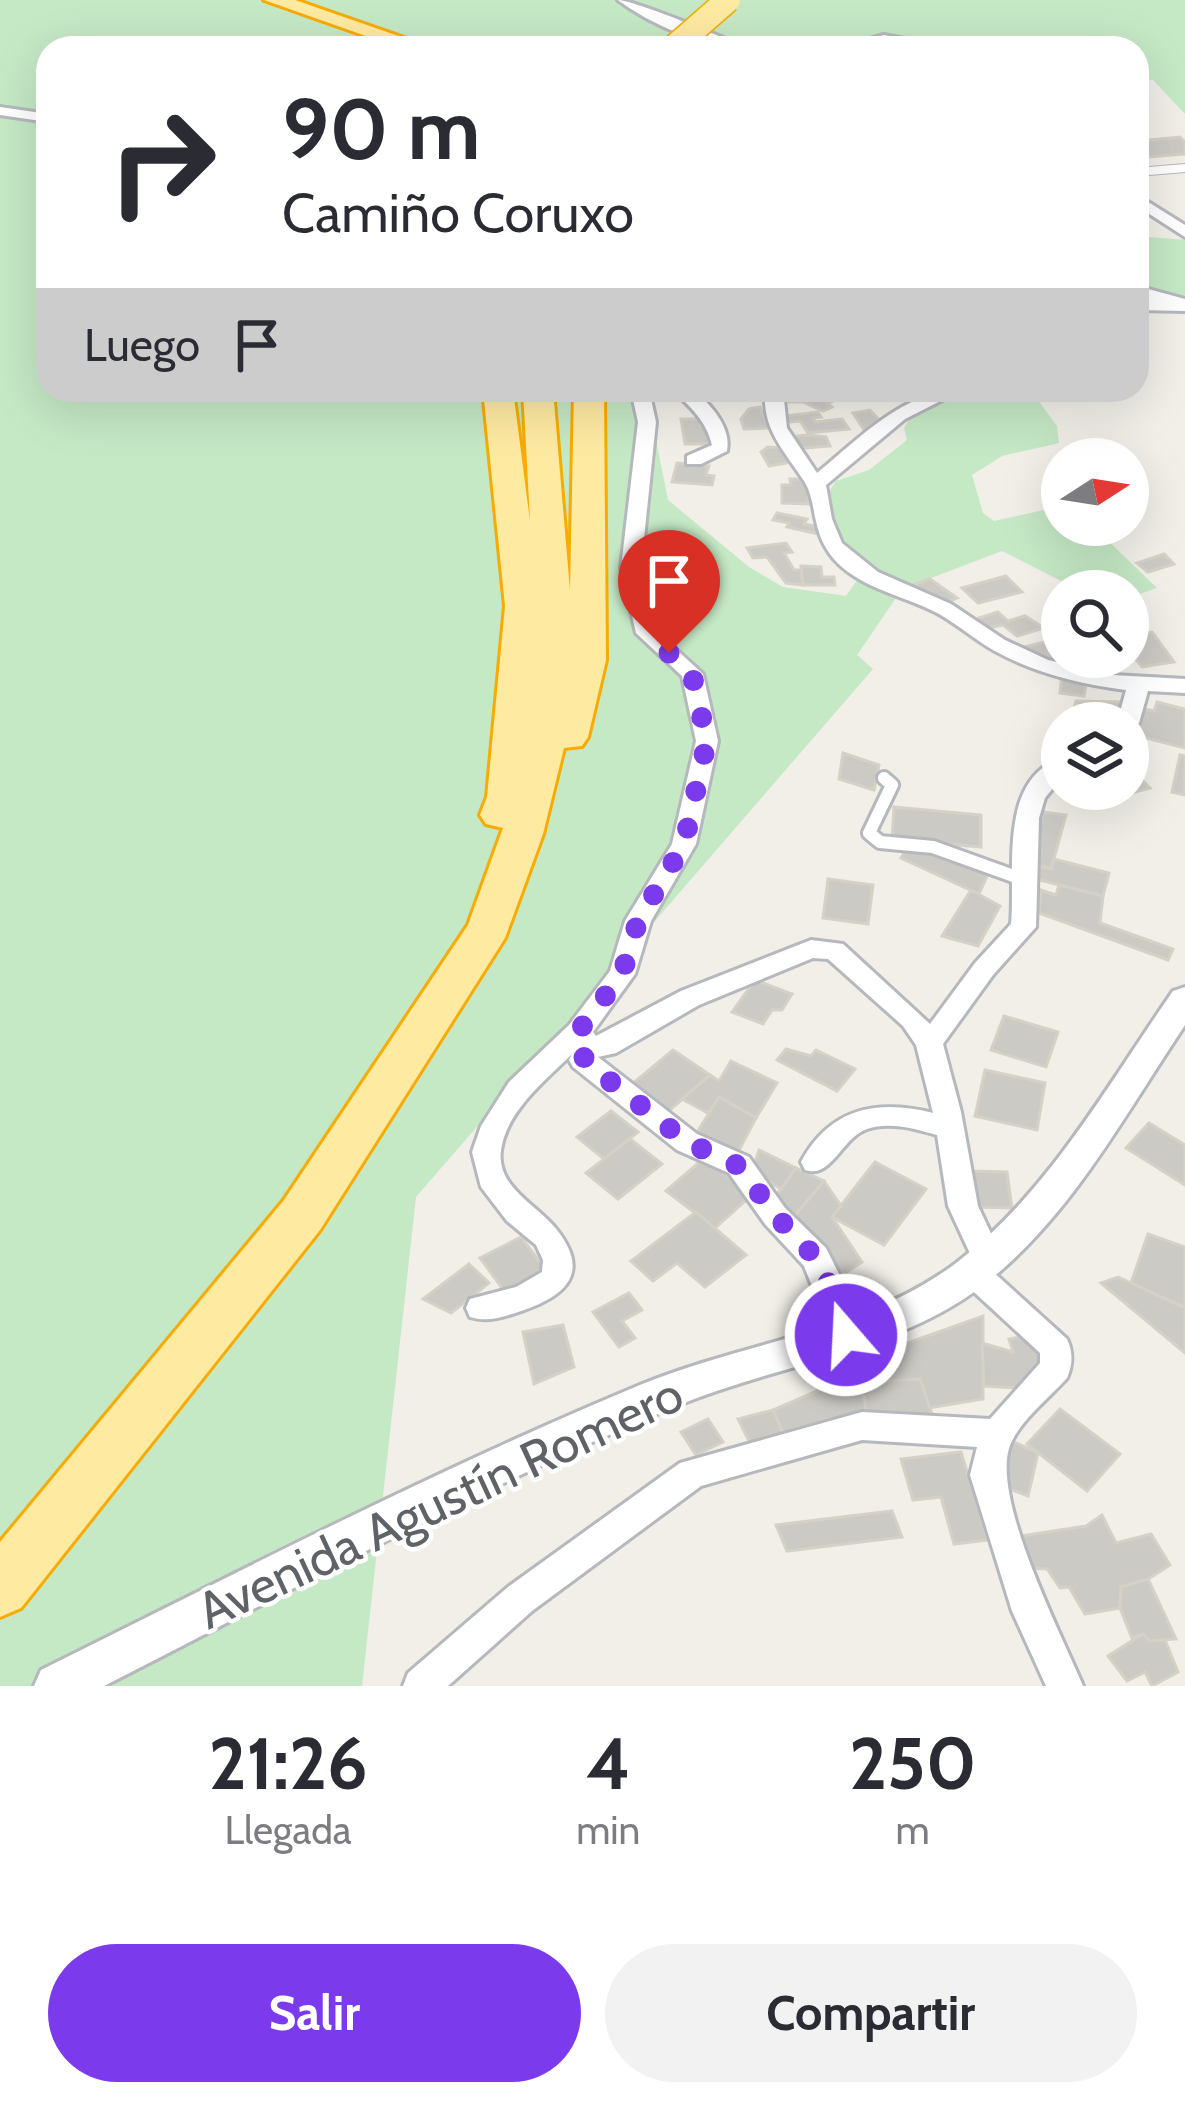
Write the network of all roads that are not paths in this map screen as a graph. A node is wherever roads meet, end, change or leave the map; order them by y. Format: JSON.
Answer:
{"nodes":[{"id":1,"x":274,"y":0,"type":"edge"},
{"id":2,"x":624,"y":0,"type":"edge"},
{"id":3,"x":728,"y":0,"type":"edge"},
{"id":4,"x":385,"y":36,"type":"edge"},
{"id":5,"x":687,"y":36,"type":"edge"},
{"id":6,"x":705,"y":36,"type":"edge"},
{"id":7,"x":0,"y":111,"type":"edge"},
{"id":8,"x":36,"y":116,"type":"edge"},
{"id":9,"x":1185,"y":168,"type":"edge"},
{"id":10,"x":1149,"y":171,"type":"edge"},
{"id":11,"x":1149,"y":207,"type":"edge"},
{"id":12,"x":1185,"y":232,"type":"edge"},
{"id":13,"x":1149,"y":296,"type":"edge"},
{"id":14,"x":1149,"y":305,"type":"edge"},
{"id":15,"x":1185,"y":306,"type":"edge"},
{"id":16,"x":499,"y":402,"type":"edge"},
{"id":17,"x":539,"y":402,"type":"edge"},
{"id":18,"x":589,"y":402,"type":"edge"},
{"id":19,"x":643,"y":402,"type":"edge"},
{"id":20,"x":699,"y":402,"type":"edge"},
{"id":21,"x":772,"y":402,"type":"edge"},
{"id":22,"x":928,"y":402,"type":"edge"},
{"id":23,"x":694,"y":460,"type":"dead end"},
{"id":24,"x":816,"y":483,"type":"junction"},
{"id":25,"x":1138,"y":686,"type":"junction"},
{"id":26,"x":1185,"y":686,"type":"edge"},
{"id":27,"x":1134,"y":702,"type":"edge"},
{"id":28,"x":884,"y":778,"type":"dead end"},
{"id":29,"x":1041,"y":778,"type":"edge"},
{"id":30,"x":1023,"y":879,"type":"junction"},
{"id":31,"x":459,"y":977,"type":"junction"},
{"id":32,"x":1185,"y":999,"type":"edge"},
{"id":33,"x":584,"y":1039,"type":"junction"},
{"id":34,"x":928,"y":1043,"type":"junction"},
{"id":35,"x":950,"y":1127,"type":"junction"},
{"id":36,"x":815,"y":1162,"type":"dead end"},
{"id":37,"x":981,"y":1265,"type":"junction"},
{"id":38,"x":481,"y":1308,"type":"dead end"},
{"id":39,"x":846,"y":1335,"type":"junction"},
{"id":40,"x":997,"y":1434,"type":"junction"},
{"id":41,"x":0,"y":1588,"type":"edge"},
{"id":42,"x":57,"y":1686,"type":"edge"},
{"id":43,"x":421,"y":1686,"type":"edge"},
{"id":44,"x":1064,"y":1686,"type":"edge"}],
"edges":[{"from":1,"to":4,"type":"highway"},
{"from":2,"to":6,"type":"street"},
{"from":3,"to":5,"type":"highway","bridge":true},
{"from":7,"to":8,"type":"street"},
{"from":9,"to":10,"type":"lane"},
{"from":11,"to":12,"type":"street"},
{"from":13,"to":15,"type":"street"},
{"from":14,"to":15,"type":"street"},
{"from":16,"to":31,"type":"highway"},
{"from":17,"to":31,"type":"highway"},
{"from":18,"to":31,"type":"highway"},
{"from":19,"to":33,"type":"street"},
{"from":20,"to":23,"type":"street"},
{"from":21,"to":24,"type":"street"},
{"from":22,"to":24,"type":"street"},
{"from":24,"to":25,"type":"street"},
{"from":25,"to":26,"type":"street"},
{"from":25,"to":27,"type":"street"},
{"from":28,"to":30,"type":"lane"},
{"from":29,"to":30,"type":"street"},
{"from":30,"to":34,"type":"street"},
{"from":31,"to":41,"type":"highway"},
{"from":32,"to":37,"type":"street","name":"Avenida Agustín Romero"},
{"from":33,"to":34,"type":"street"},
{"from":33,"to":38,"type":"street"},
{"from":33,"to":39,"type":"street"},
{"from":34,"to":35,"type":"street"},
{"from":35,"to":36,"type":"street"},
{"from":35,"to":37,"type":"street"},
{"from":37,"to":39,"type":"street","name":"Avenida Agustín Romero"},
{"from":37,"to":40,"type":"street"},
{"from":39,"to":42,"type":"street","name":"Avenida Agustín Romero"},
{"from":40,"to":43,"type":"street"},
{"from":40,"to":44,"type":"street"}]}
